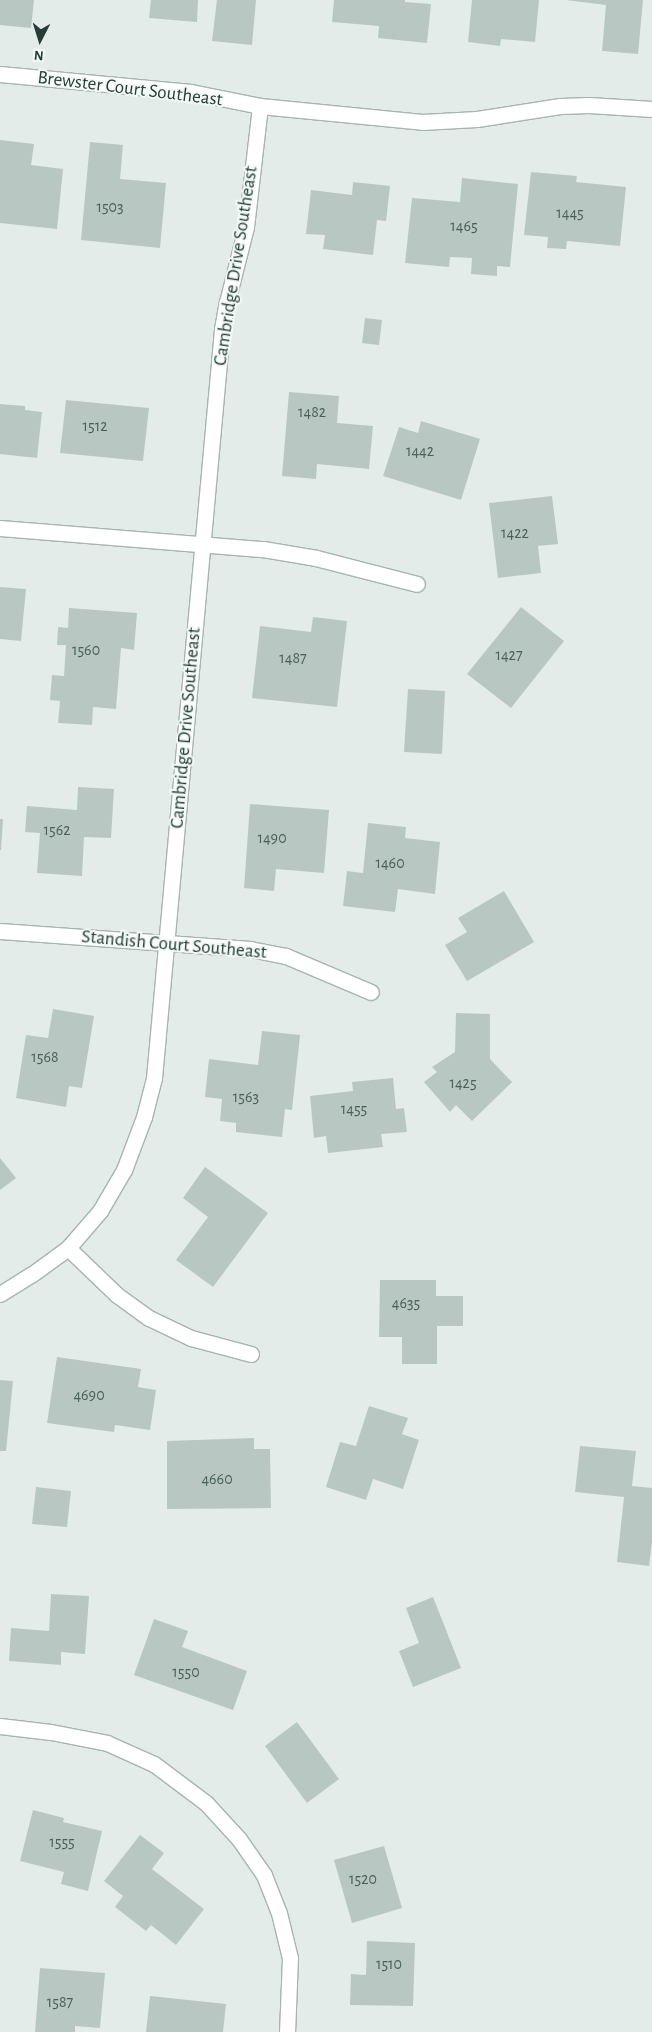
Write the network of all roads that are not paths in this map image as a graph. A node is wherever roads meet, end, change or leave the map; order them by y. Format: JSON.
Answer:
{"nodes":[{"id":1,"x":0,"y":74,"type":"edge"},
{"id":2,"x":260,"y":106,"type":"junction"},
{"id":3,"x":652,"y":109,"type":"edge"},
{"id":4,"x":0,"y":528,"type":"edge"},
{"id":5,"x":203,"y":546,"type":"junction"},
{"id":6,"x":417,"y":584,"type":"dead end"},
{"id":7,"x":0,"y":931,"type":"edge"},
{"id":8,"x":167,"y":942,"type":"junction"},
{"id":9,"x":371,"y":992,"type":"dead end"},
{"id":10,"x":68,"y":1248,"type":"junction"},
{"id":11,"x":0,"y":1294,"type":"edge"},
{"id":12,"x":251,"y":1354,"type":"dead end"},
{"id":13,"x":0,"y":1726,"type":"edge"},
{"id":14,"x":286,"y":2032,"type":"edge"}],
"edges":[{"from":1,"to":2,"type":"street","name":"Brewster Court Southeast"},
{"from":2,"to":3,"type":"street","name":"Brewster Court Southeast"},
{"from":2,"to":5,"type":"street","name":"Cambridge Drive Southeast"},
{"from":4,"to":5,"type":"street"},
{"from":5,"to":6,"type":"street"},
{"from":5,"to":8,"type":"street","name":"Cambridge Drive Southeast"},
{"from":7,"to":8,"type":"street","name":"Standish Court Southeast"},
{"from":8,"to":9,"type":"street","name":"Standish Court Southeast"},
{"from":8,"to":10,"type":"street","name":"Cambridge Drive Southeast"},
{"from":10,"to":11,"type":"street","name":"Cambridge Drive Southeast"},
{"from":10,"to":12,"type":"street"},
{"from":13,"to":14,"type":"street"}]}
